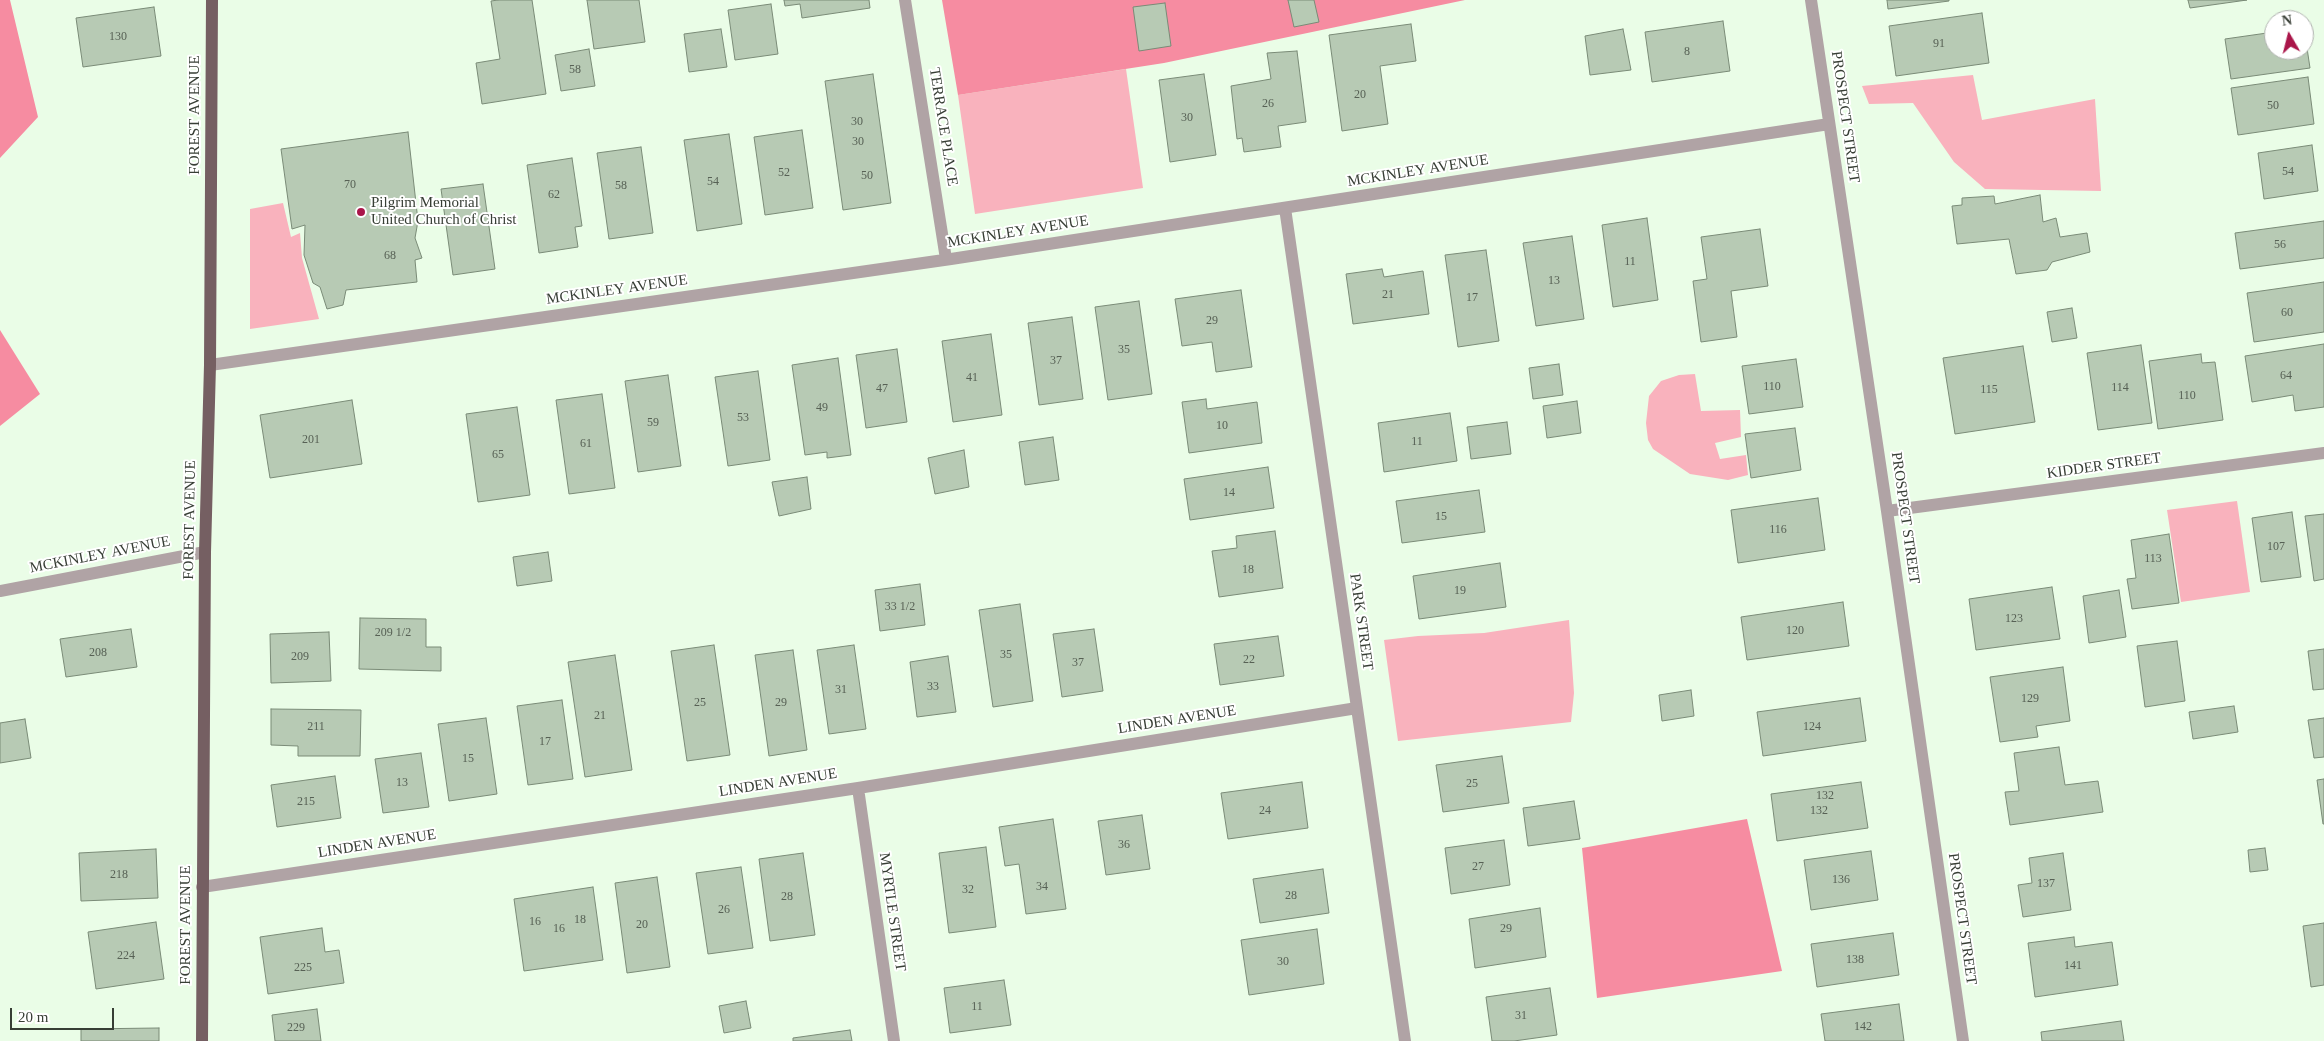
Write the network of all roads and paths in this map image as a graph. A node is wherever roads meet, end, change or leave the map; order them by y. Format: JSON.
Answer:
{"nodes":[{"id":1,"x":212,"y":0,"type":"edge"},
{"id":2,"x":905,"y":0,"type":"edge"},
{"id":3,"x":1811,"y":0,"type":"edge"},
{"id":4,"x":1829,"y":124,"type":"junction"},
{"id":5,"x":1284,"y":208,"type":"junction"},
{"id":6,"x":946,"y":259,"type":"junction"},
{"id":7,"x":210,"y":365,"type":"junction"},
{"id":8,"x":2324,"y":453,"type":"edge"},
{"id":9,"x":1887,"y":511,"type":"junction"},
{"id":10,"x":205,"y":552,"type":"junction"},
{"id":11,"x":0,"y":590,"type":"edge"},
{"id":12,"x":1357,"y":708,"type":"junction"},
{"id":13,"x":858,"y":788,"type":"junction"},
{"id":14,"x":202,"y":887,"type":"junction"},
{"id":15,"x":202,"y":1041,"type":"edge"},
{"id":16,"x":894,"y":1041,"type":"edge"},
{"id":17,"x":1405,"y":1041,"type":"edge"},
{"id":18,"x":1963,"y":1041,"type":"edge"}],
"edges":[{"from":1,"to":7,"type":"main road","name":"FOREST AVENUE"},
{"from":2,"to":6,"type":"street","name":"TERRACE PLACE"},
{"from":3,"to":4,"type":"street","name":"PROSPECT STREET"},
{"from":4,"to":5,"type":"street","name":"MCKINLEY AVENUE"},
{"from":4,"to":9,"type":"street","name":"PROSPECT STREET"},
{"from":5,"to":6,"type":"street","name":"MCKINLEY AVENUE"},
{"from":5,"to":12,"type":"street","name":"PARK STREET"},
{"from":6,"to":7,"type":"street","name":"MCKINLEY AVENUE"},
{"from":7,"to":10,"type":"main road","name":"FOREST AVENUE"},
{"from":8,"to":9,"type":"street","name":"KIDDER STREET"},
{"from":9,"to":18,"type":"street","name":"PROSPECT STREET"},
{"from":10,"to":11,"type":"street","name":"MCKINLEY AVENUE"},
{"from":10,"to":14,"type":"main road","name":"FOREST AVENUE"},
{"from":12,"to":13,"type":"street","name":"LINDEN AVENUE"},
{"from":12,"to":17,"type":"street","name":"PARK STREET"},
{"from":13,"to":14,"type":"street","name":"LINDEN AVENUE"},
{"from":13,"to":16,"type":"street","name":"MYRTLE STREET"},
{"from":14,"to":15,"type":"main road","name":"FOREST AVENUE"}]}
